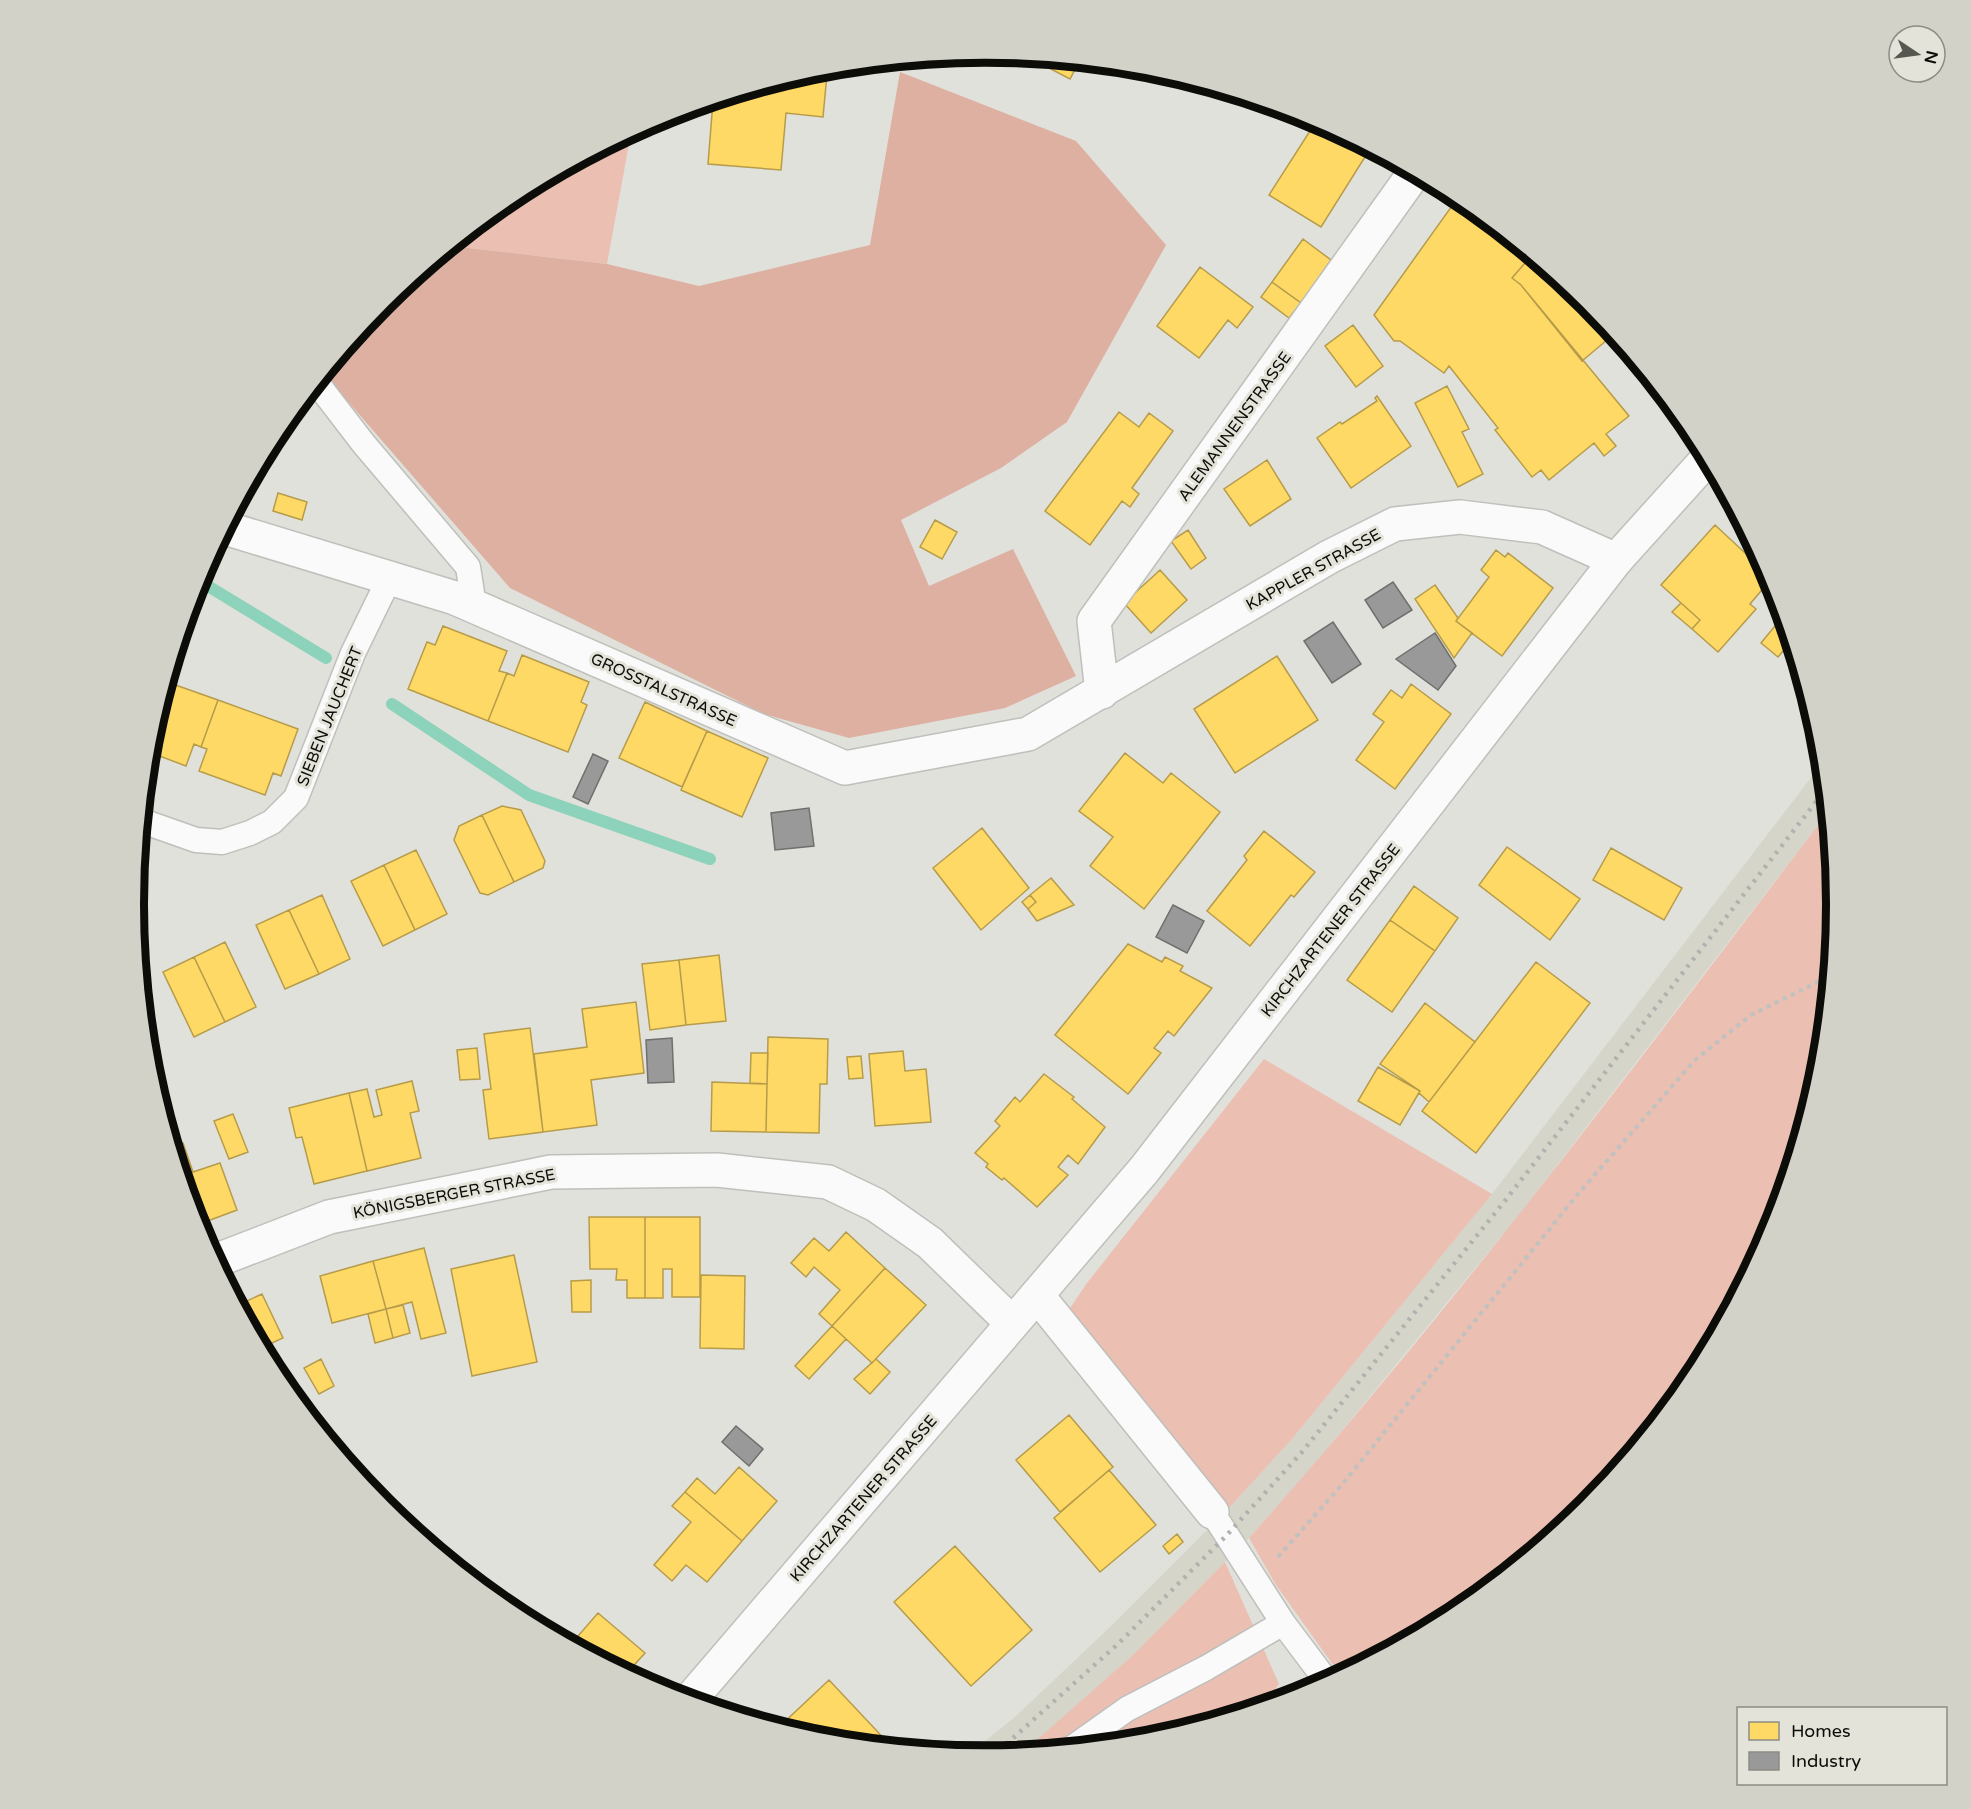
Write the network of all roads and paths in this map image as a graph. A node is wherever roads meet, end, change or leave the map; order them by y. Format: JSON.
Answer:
{"nodes":[{"id":1,"x":1410,"y":179,"type":"edge"},
{"id":2,"x":321,"y":388,"type":"edge"},
{"id":3,"x":1702,"y":465,"type":"edge"},
{"id":4,"x":232,"y":530,"type":"edge"},
{"id":5,"x":1616,"y":560,"type":"junction"},
{"id":6,"x":390,"y":577,"type":"junction"},
{"id":7,"x":474,"y":606,"type":"junction"},
{"id":8,"x":1102,"y":692,"type":"junction"},
{"id":9,"x":148,"y":823,"type":"edge"},
{"id":10,"x":1823,"y":978,"type":"edge"},
{"id":11,"x":222,"y":1258,"type":"edge"},
{"id":12,"x":1037,"y":1295,"type":"junction"},
{"id":13,"x":1012,"y":1323,"type":"junction"},
{"id":14,"x":1212,"y":1512,"type":"joint"},
{"id":15,"x":1254,"y":1578,"type":"junction"},
{"id":16,"x":1283,"y":1623,"type":"junction"},
{"id":17,"x":1322,"y":1675,"type":"edge"},
{"id":18,"x":695,"y":1694,"type":"edge"},
{"id":19,"x":1082,"y":1740,"type":"edge"}],
"edges":[{"from":1,"to":8,"type":"street","name":"ALEMANNENSTRASSE"},
{"from":2,"to":7,"type":"lane"},
{"from":3,"to":5,"type":"street"},
{"from":4,"to":6,"type":"street","name":"GROSSTALSTRASSE"},
{"from":5,"to":8,"type":"street","name":"KAPPLER STRASSE"},
{"from":5,"to":12,"type":"street","name":"KIRCHZARTENER STRASSE"},
{"from":6,"to":7,"type":"street","name":"GROSSTALSTRASSE"},
{"from":6,"to":9,"type":"lane","name":"SIEBEN JAUCHERT"},
{"from":7,"to":8,"type":"street","name":"GROSSTALSTRASSE"},
{"from":10,"to":15,"type":"path"},
{"from":11,"to":13,"type":"street","name":"KÖNIGSBERGER STRASSE"},
{"from":12,"to":13,"type":"street","name":"KIRCHZARTENER STRASSE"},
{"from":12,"to":14,"type":"street"},
{"from":13,"to":18,"type":"street","name":"KIRCHZARTENER STRASSE"},
{"from":14,"to":15,"type":"lane"},
{"from":15,"to":16,"type":"lane"},
{"from":16,"to":17,"type":"lane"},
{"from":16,"to":19,"type":"lane"}]}
